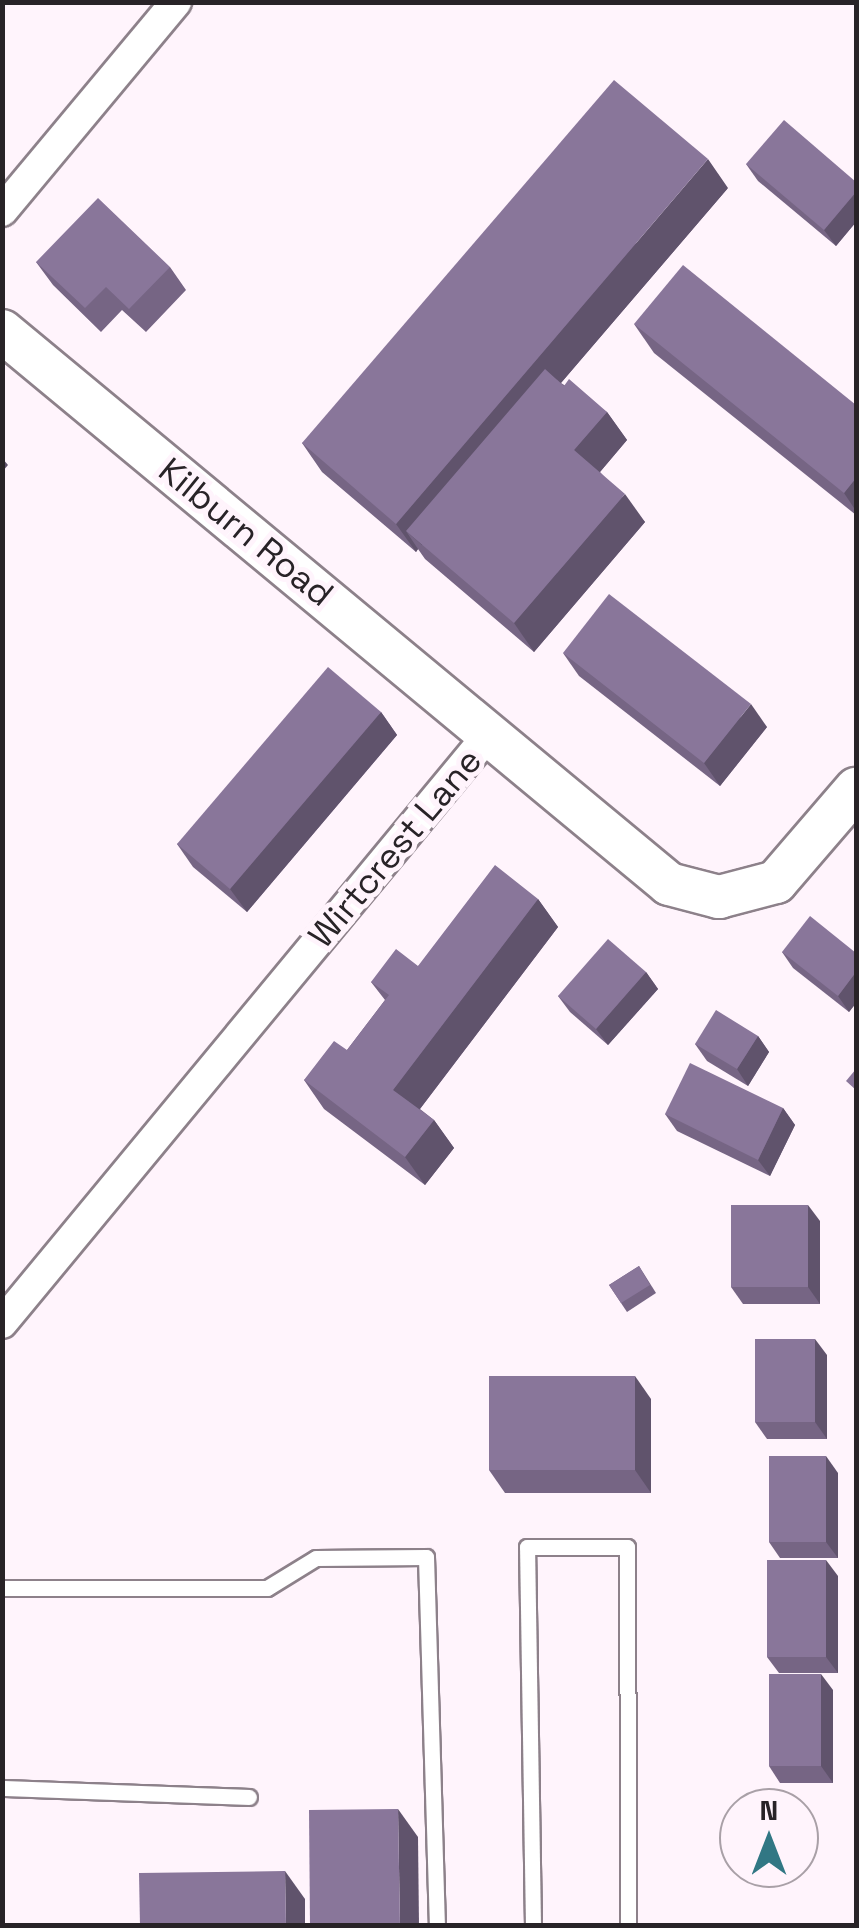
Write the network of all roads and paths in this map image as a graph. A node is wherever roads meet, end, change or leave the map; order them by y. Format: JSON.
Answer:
{"nodes":[{"id":1,"x":176,"y":2,"type":"edge"},
{"id":2,"x":2,"y":211,"type":"edge"},
{"id":3,"x":2,"y":331,"type":"edge"},
{"id":4,"x":490,"y":733,"type":"junction"},
{"id":5,"x":856,"y":789,"type":"edge"},
{"id":6,"x":2,"y":1323,"type":"edge"},
{"id":7,"x":2,"y":1588,"type":"edge"},
{"id":8,"x":2,"y":1788,"type":"edge"},
{"id":9,"x":250,"y":1798,"type":"dead end"},
{"id":10,"x":437,"y":1926,"type":"edge"},
{"id":11,"x":532,"y":1926,"type":"edge"},
{"id":12,"x":628,"y":1926,"type":"edge"}],
"edges":[{"from":1,"to":2,"type":"street"},
{"from":3,"to":4,"type":"street","name":"Kilburn Road"},
{"from":4,"to":5,"type":"street","name":"Wirtcrest Lane"},
{"from":4,"to":6,"type":"street","name":"Wirtcrest Lane"},
{"from":7,"to":10,"type":"lane"},
{"from":8,"to":9,"type":"lane"},
{"from":11,"to":12,"type":"lane"}]}
